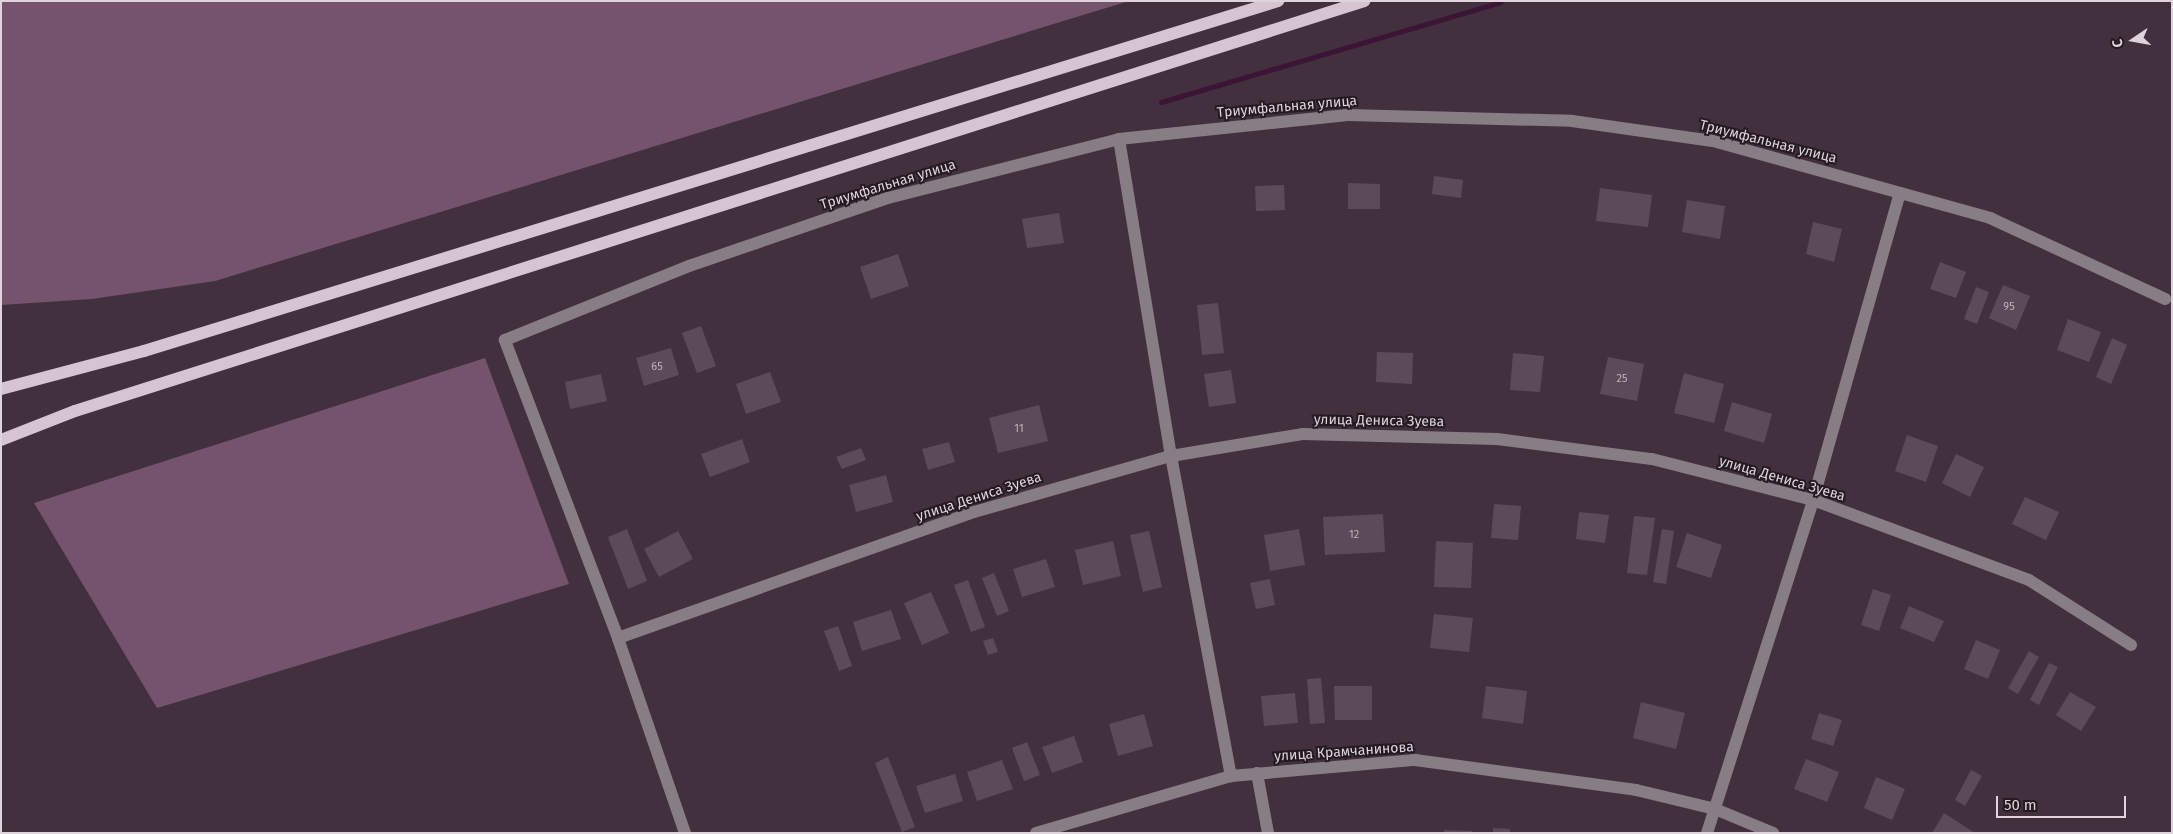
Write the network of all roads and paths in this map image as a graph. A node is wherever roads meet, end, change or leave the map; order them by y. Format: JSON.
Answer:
{"nodes":[{"id":1,"x":1278,"y":1,"type":"edge"},
{"id":2,"x":1364,"y":1,"type":"edge"},
{"id":3,"x":1119,"y":139,"type":"junction"},
{"id":4,"x":1900,"y":193,"type":"junction"},
{"id":5,"x":2165,"y":299,"type":"dead end"},
{"id":6,"x":1,"y":389,"type":"edge"},
{"id":7,"x":1,"y":440,"type":"edge"},
{"id":8,"x":1171,"y":456,"type":"junction"},
{"id":9,"x":1813,"y":500,"type":"junction"},
{"id":10,"x":618,"y":638,"type":"junction"},
{"id":11,"x":2131,"y":645,"type":"dead end"},
{"id":12,"x":1257,"y":773,"type":"junction"},
{"id":13,"x":1231,"y":776,"type":"junction"},
{"id":14,"x":1715,"y":809,"type":"junction"},
{"id":15,"x":684,"y":833,"type":"edge"},
{"id":16,"x":1036,"y":833,"type":"edge"},
{"id":17,"x":1268,"y":833,"type":"edge"},
{"id":18,"x":1707,"y":833,"type":"edge"},
{"id":19,"x":1773,"y":833,"type":"edge"}],
"edges":[{"from":1,"to":6,"type":"main road"},
{"from":2,"to":7,"type":"main road"},
{"from":3,"to":4,"type":"street","name":"Триумфальная улица"},
{"from":3,"to":8,"type":"street"},
{"from":3,"to":10,"type":"street","name":"Триумфальная улица"},
{"from":4,"to":5,"type":"street","name":"Триумфальная улица"},
{"from":4,"to":9,"type":"street"},
{"from":8,"to":9,"type":"street","name":"улица Дениса Зуева"},
{"from":8,"to":10,"type":"street","name":"улица Дениса Зуева"},
{"from":8,"to":13,"type":"street"},
{"from":9,"to":11,"type":"street","name":"улица Дениса Зуева"},
{"from":9,"to":14,"type":"street"},
{"from":10,"to":15,"type":"street"},
{"from":12,"to":13,"type":"street","name":"улица Крамчанинова"},
{"from":12,"to":14,"type":"street","name":"улица Крамчанинова"},
{"from":12,"to":17,"type":"street"},
{"from":13,"to":16,"type":"street","name":"улица Крамчанинова"},
{"from":14,"to":18,"type":"street"},
{"from":14,"to":19,"type":"street","name":"улица Крамчанинова"}]}
